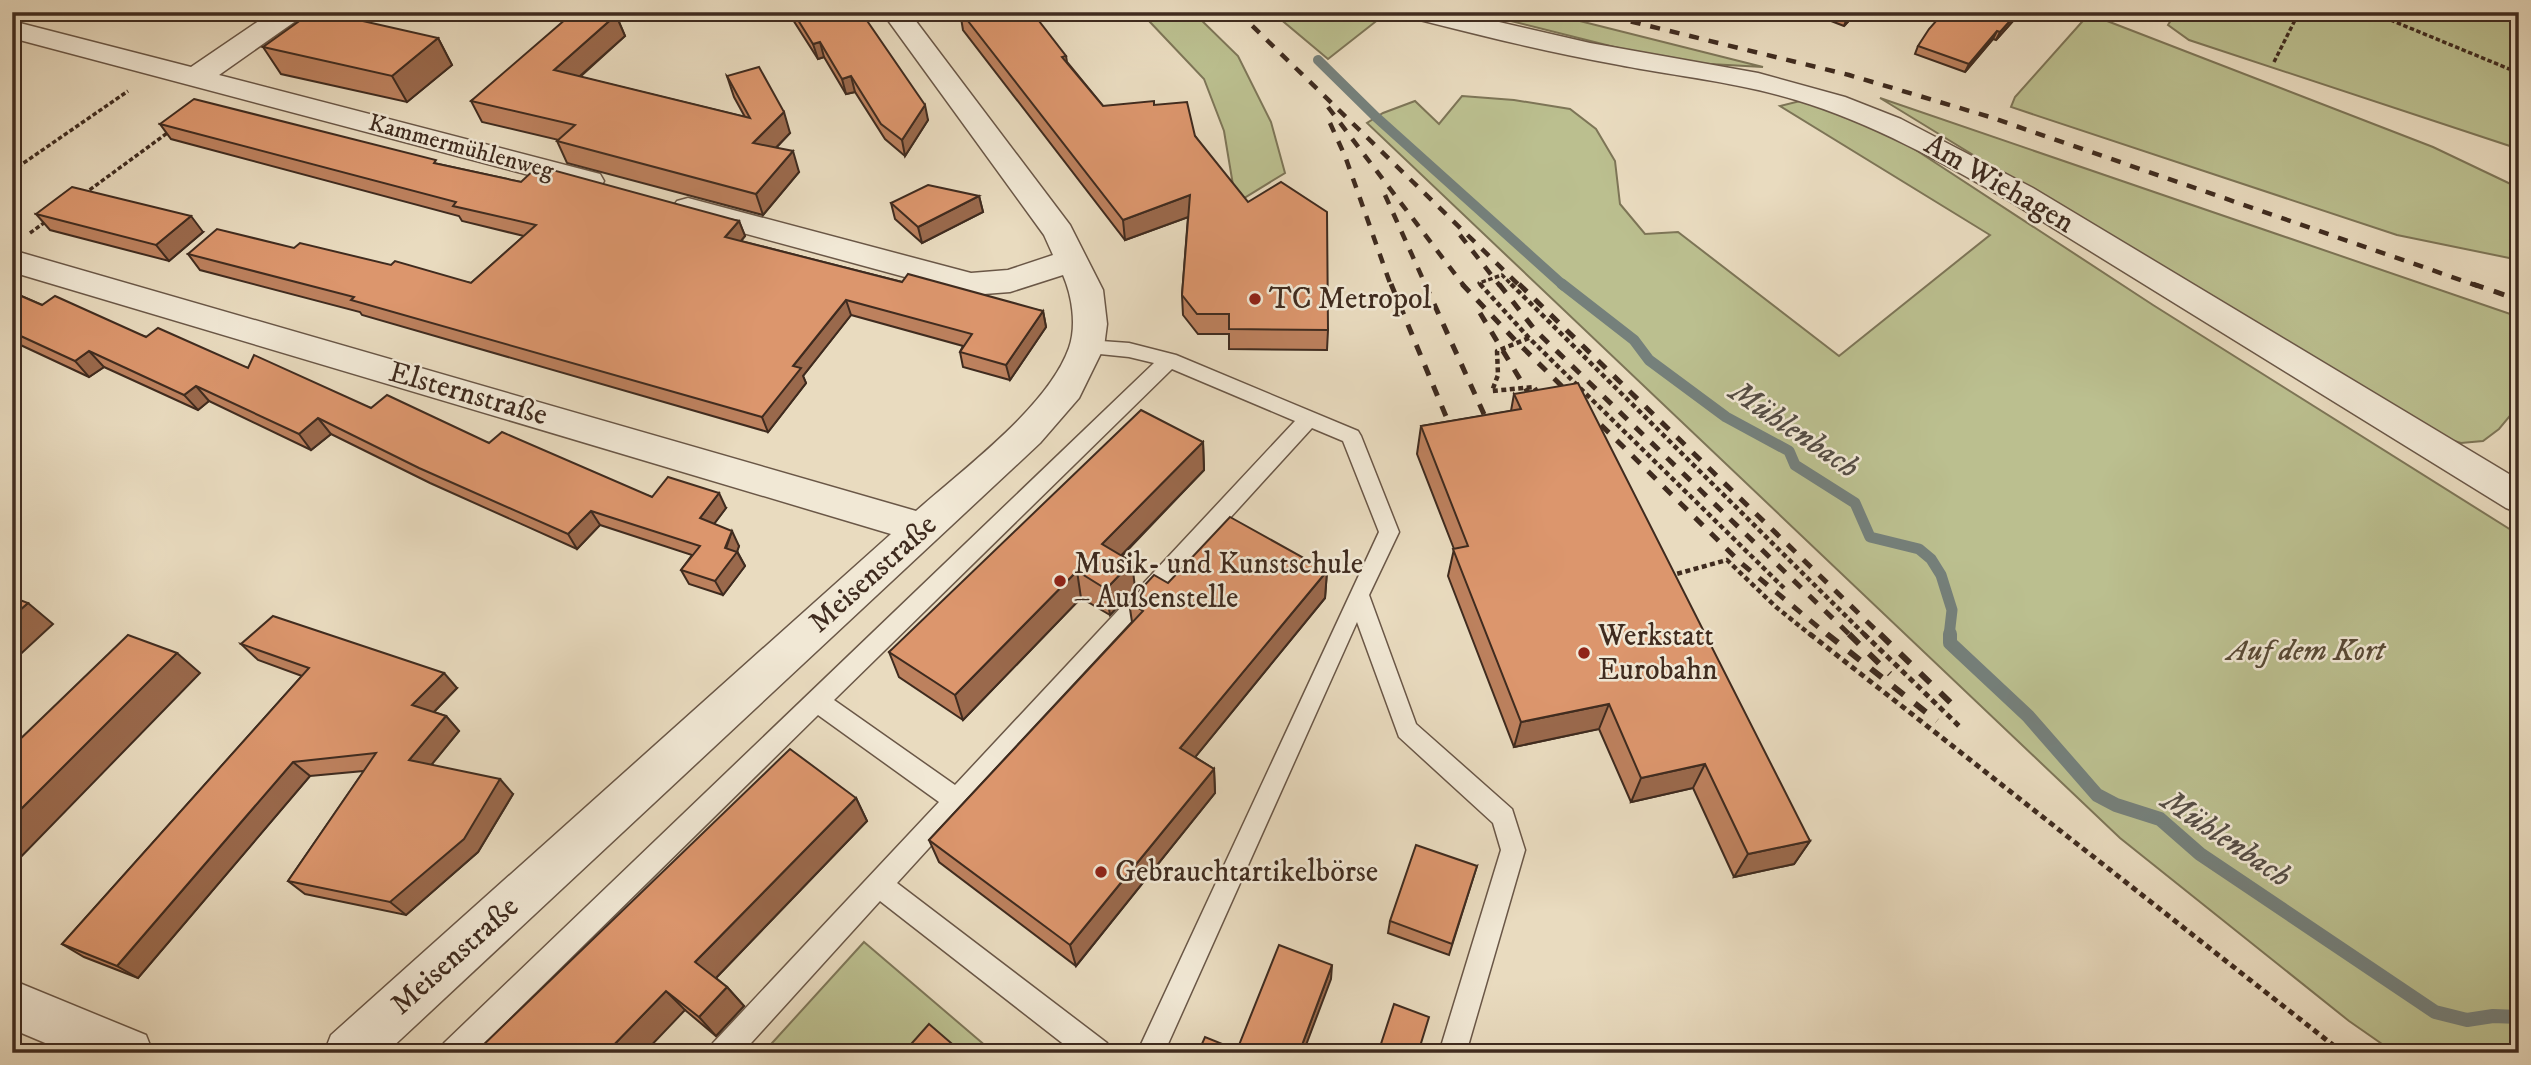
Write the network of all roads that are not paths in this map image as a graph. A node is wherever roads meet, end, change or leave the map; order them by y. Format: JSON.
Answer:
{"nodes":[{"id":1,"x":290,"y":12,"type":"edge"},
{"id":2,"x":895,"y":12,"type":"edge"},
{"id":3,"x":1422,"y":12,"type":"edge"},
{"id":4,"x":12,"y":29,"type":"edge"},
{"id":5,"x":198,"y":76,"type":"junction"},
{"id":6,"x":622,"y":190,"type":"edge"},
{"id":7,"x":662,"y":201,"type":"edge"},
{"id":8,"x":18,"y":250,"type":"edge"},
{"id":9,"x":1072,"y":260,"type":"junction"},
{"id":10,"x":1087,"y":347,"type":"junction"},
{"id":11,"x":1169,"y":360,"type":"junction"},
{"id":12,"x":1309,"y":419,"type":"junction"},
{"id":13,"x":2514,"y":487,"type":"edge"},
{"id":14,"x":923,"y":528,"type":"junction"},
{"id":15,"x":1358,"y":594,"type":"junction"},
{"id":16,"x":817,"y":701,"type":"junction"},
{"id":17,"x":956,"y":800,"type":"junction"},
{"id":18,"x":879,"y":885,"type":"junction"},
{"id":19,"x":12,"y":1004,"type":"edge"},
{"id":20,"x":128,"y":1053,"type":"edge"},
{"id":21,"x":349,"y":1053,"type":"edge"},
{"id":22,"x":454,"y":1053,"type":"edge"},
{"id":23,"x":723,"y":1053,"type":"edge"},
{"id":24,"x":1097,"y":1053,"type":"edge"},
{"id":25,"x":1150,"y":1053,"type":"edge"},
{"id":26,"x":1452,"y":1053,"type":"edge"}],
"edges":[{"from":1,"to":5,"type":"street"},
{"from":2,"to":9,"type":"street","name":"Meisenstraße"},
{"from":3,"to":13,"type":"street","name":"Am Wiehagen"},
{"from":4,"to":5,"type":"street","name":"Kammermühlenweg"},
{"from":5,"to":6,"type":"street","name":"Kammermühlenweg"},
{"from":7,"to":9,"type":"street"},
{"from":8,"to":14,"type":"street","name":"Elsternstraße"},
{"from":9,"to":10,"type":"street","name":"Meisenstraße"},
{"from":10,"to":11,"type":"lane"},
{"from":10,"to":14,"type":"street","name":"Meisenstraße"},
{"from":11,"to":12,"type":"lane"},
{"from":11,"to":16,"type":"lane"},
{"from":12,"to":15,"type":"lane"},
{"from":12,"to":17,"type":"lane"},
{"from":14,"to":21,"type":"street","name":"Meisenstraße"},
{"from":15,"to":25,"type":"lane"},
{"from":15,"to":26,"type":"lane"},
{"from":16,"to":17,"type":"lane"},
{"from":16,"to":22,"type":"lane"},
{"from":17,"to":18,"type":"lane"},
{"from":18,"to":23,"type":"lane"},
{"from":18,"to":24,"type":"lane"},
{"from":19,"to":20,"type":"street"}]}
